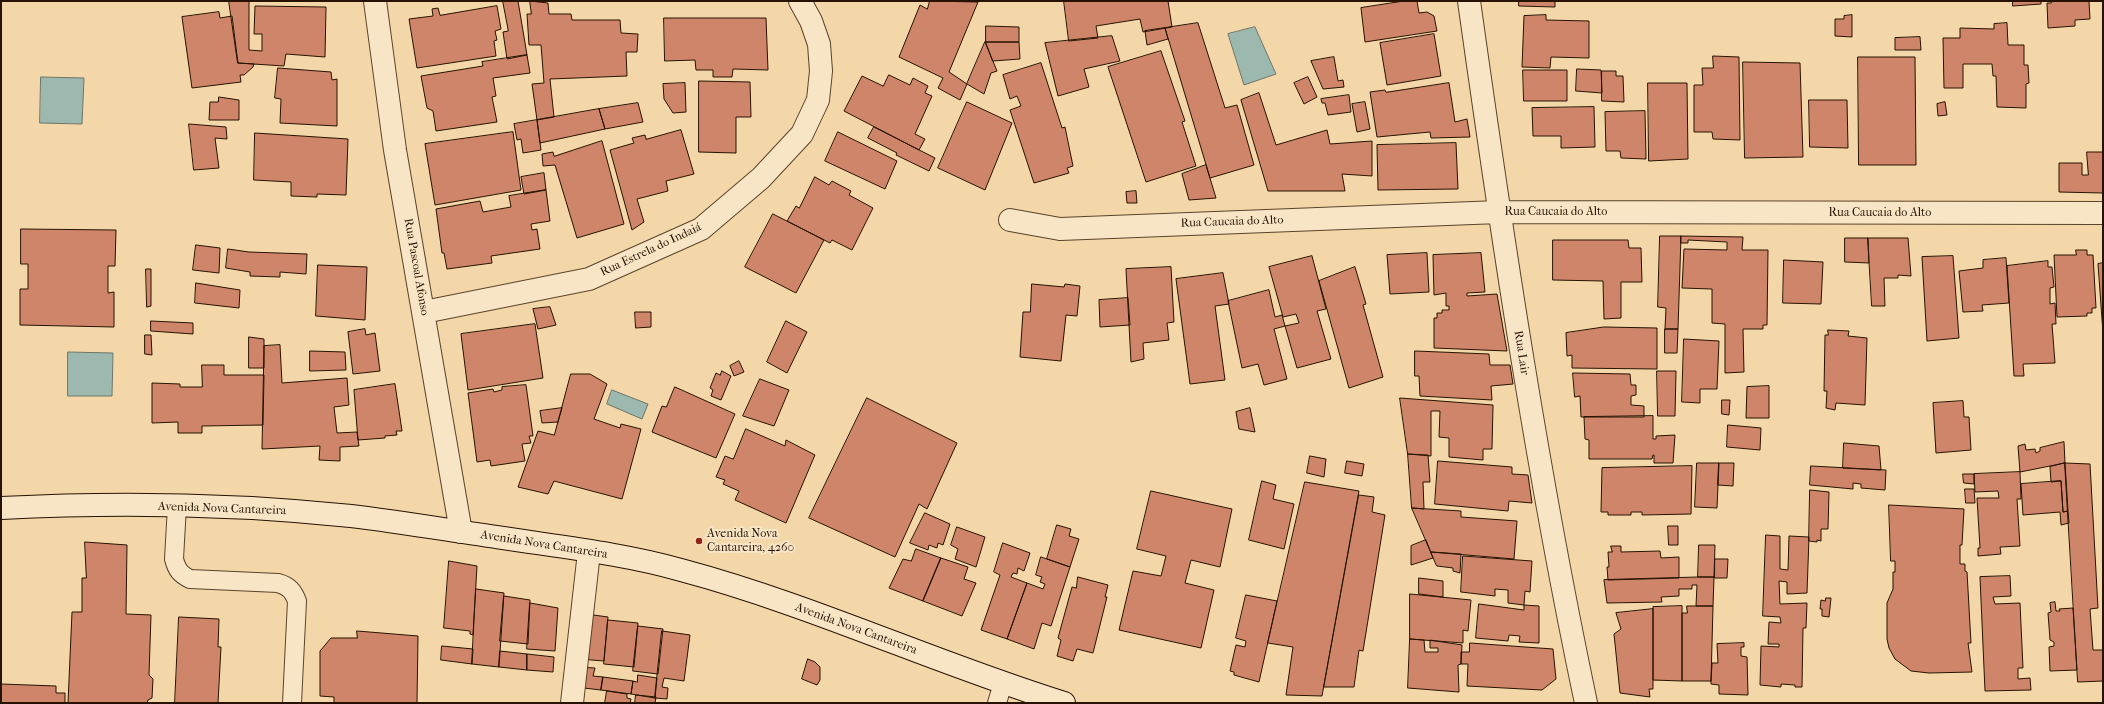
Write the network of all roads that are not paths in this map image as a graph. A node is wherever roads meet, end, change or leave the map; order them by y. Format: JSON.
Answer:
{"nodes":[{"id":1,"x":375,"y":1,"type":"edge"},
{"id":2,"x":800,"y":1,"type":"edge"},
{"id":3,"x":1469,"y":1,"type":"edge"},
{"id":4,"x":1499,"y":212,"type":"junction"},
{"id":5,"x":2103,"y":213,"type":"edge"},
{"id":6,"x":1010,"y":220,"type":"dead end"},
{"id":7,"x":424,"y":312,"type":"junction"},
{"id":8,"x":176,"y":506,"type":"junction"},
{"id":9,"x":1,"y":508,"type":"edge"},
{"id":10,"x":461,"y":532,"type":"junction"},
{"id":11,"x":589,"y":552,"type":"junction"},
{"id":12,"x":1000,"y":693,"type":"edge"},
{"id":13,"x":292,"y":703,"type":"edge"},
{"id":14,"x":572,"y":703,"type":"edge"},
{"id":15,"x":1064,"y":703,"type":"edge"},
{"id":16,"x":1586,"y":703,"type":"edge"}],
"edges":[{"from":1,"to":7,"type":"street","name":"Rua Pascoal Afonso"},
{"from":2,"to":7,"type":"street","name":"Rua Estrela do Indaiá"},
{"from":3,"to":4,"type":"street","name":"Rua Lair"},
{"from":4,"to":5,"type":"street","name":"Rua Caucaia do Alto"},
{"from":4,"to":6,"type":"street","name":"Rua Caucaia do Alto"},
{"from":4,"to":16,"type":"street","name":"Rua Lair"},
{"from":7,"to":10,"type":"street","name":"Rua Pascoal Afonso"},
{"from":8,"to":9,"type":"street","name":"Avenida Nova Cantareira"},
{"from":8,"to":10,"type":"street","name":"Avenida Nova Cantareira"},
{"from":8,"to":13,"type":"lane"},
{"from":10,"to":11,"type":"street","name":"Avenida Nova Cantareira"},
{"from":11,"to":12,"type":"street","name":"Avenida Nova Cantareira"},
{"from":11,"to":14,"type":"street"},
{"from":12,"to":15,"type":"street","name":"Avenida Nova Cantareira"}]}
